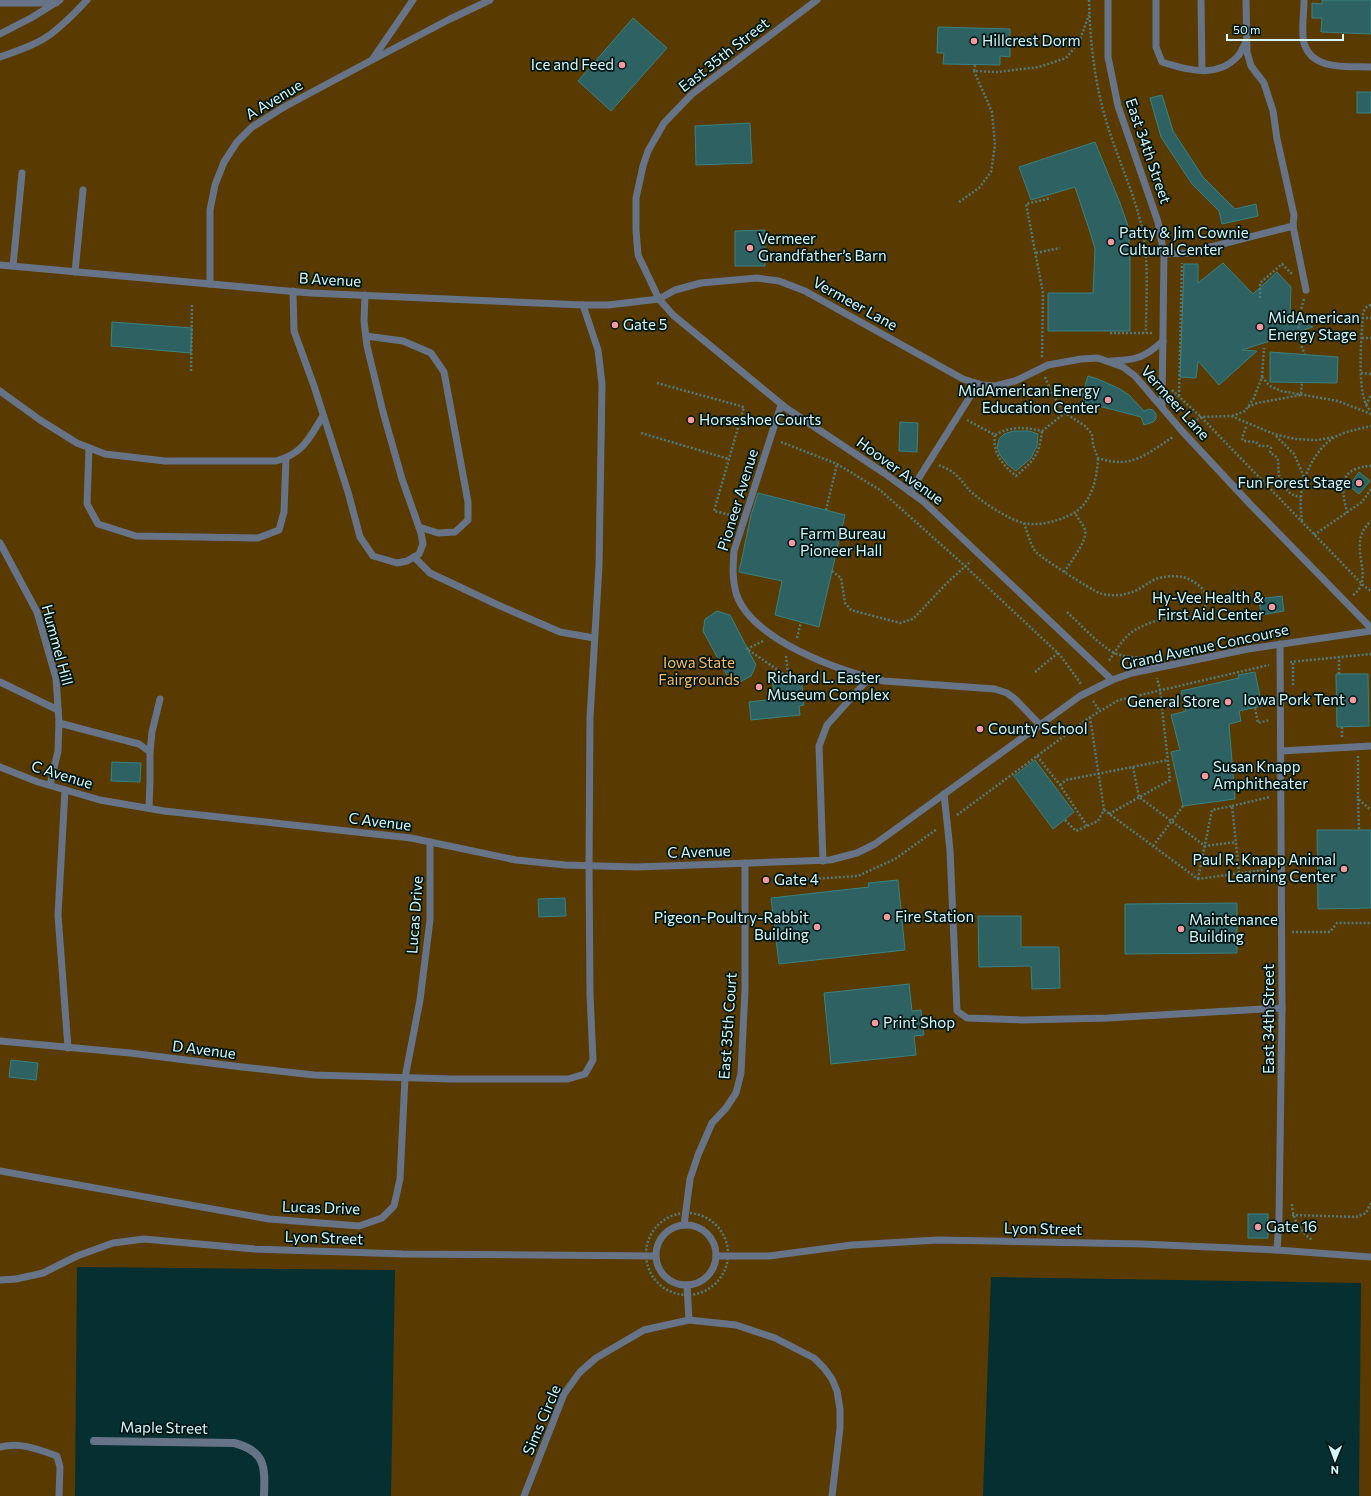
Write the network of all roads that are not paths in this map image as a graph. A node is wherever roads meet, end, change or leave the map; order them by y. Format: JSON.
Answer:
{"nodes":[{"id":1,"x":88,"y":0,"type":"edge"},
{"id":2,"x":413,"y":0,"type":"edge"},
{"id":3,"x":490,"y":0,"type":"edge"},
{"id":4,"x":817,"y":0,"type":"edge"},
{"id":5,"x":1108,"y":0,"type":"edge"},
{"id":6,"x":1156,"y":0,"type":"edge"},
{"id":7,"x":1201,"y":0,"type":"edge"},
{"id":8,"x":1246,"y":0,"type":"edge"},
{"id":9,"x":1304,"y":0,"type":"edge"},
{"id":10,"x":58,"y":1,"type":"edge"},
{"id":11,"x":0,"y":3,"type":"edge"},
{"id":12,"x":0,"y":34,"type":"edge"},
{"id":13,"x":1247,"y":40,"type":"junction"},
{"id":14,"x":0,"y":57,"type":"edge"},
{"id":15,"x":372,"y":60,"type":"junction"},
{"id":16,"x":1371,"y":67,"type":"edge"},
{"id":17,"x":1202,"y":70,"type":"junction"},
{"id":18,"x":22,"y":173,"type":"dead end"},
{"id":19,"x":83,"y":190,"type":"dead end"},
{"id":20,"x":1293,"y":226,"type":"junction"},
{"id":21,"x":1164,"y":254,"type":"junction"},
{"id":22,"x":0,"y":265,"type":"edge"},
{"id":23,"x":13,"y":266,"type":"junction"},
{"id":24,"x":75,"y":272,"type":"junction"},
{"id":25,"x":210,"y":284,"type":"junction"},
{"id":26,"x":1306,"y":290,"type":"road end"},
{"id":27,"x":293,"y":291,"type":"junction"},
{"id":28,"x":365,"y":295,"type":"junction"},
{"id":29,"x":659,"y":299,"type":"junction"},
{"id":30,"x":584,"y":305,"type":"junction"},
{"id":31,"x":366,"y":336,"type":"junction"},
{"id":32,"x":1163,"y":341,"type":"junction"},
{"id":33,"x":1107,"y":362,"type":"junction"},
{"id":34,"x":978,"y":384,"type":"junction"},
{"id":35,"x":0,"y":391,"type":"edge"},
{"id":36,"x":781,"y":405,"type":"junction"},
{"id":37,"x":1162,"y":407,"type":"junction"},
{"id":38,"x":323,"y":416,"type":"junction"},
{"id":39,"x":89,"y":448,"type":"junction"},
{"id":40,"x":286,"y":458,"type":"junction"},
{"id":41,"x":910,"y":492,"type":"junction"},
{"id":42,"x":419,"y":527,"type":"junction"},
{"id":43,"x":0,"y":543,"type":"edge"},
{"id":44,"x":414,"y":557,"type":"junction"},
{"id":45,"x":1371,"y":629,"type":"edge"},
{"id":46,"x":594,"y":638,"type":"junction"},
{"id":47,"x":1280,"y":644,"type":"junction"},
{"id":48,"x":869,"y":678,"type":"junction"},
{"id":49,"x":1112,"y":680,"type":"junction"},
{"id":50,"x":0,"y":682,"type":"edge"},
{"id":51,"x":160,"y":699,"type":"dead end"},
{"id":52,"x":58,"y":710,"type":"junction"},
{"id":53,"x":59,"y":723,"type":"junction"},
{"id":54,"x":1040,"y":725,"type":"junction"},
{"id":55,"x":1371,"y":746,"type":"edge"},
{"id":56,"x":1281,"y":751,"type":"junction"},
{"id":57,"x":150,"y":752,"type":"junction"},
{"id":58,"x":0,"y":767,"type":"edge"},
{"id":59,"x":50,"y":785,"type":"junction"},
{"id":60,"x":65,"y":790,"type":"junction"},
{"id":61,"x":944,"y":794,"type":"junction"},
{"id":62,"x":148,"y":808,"type":"junction"},
{"id":63,"x":430,"y":842,"type":"junction"},
{"id":64,"x":823,"y":860,"type":"junction"},
{"id":65,"x":745,"y":863,"type":"junction"},
{"id":66,"x":761,"y":863,"type":"joint"},
{"id":67,"x":589,"y":866,"type":"junction"},
{"id":68,"x":1282,"y":1008,"type":"junction"},
{"id":69,"x":0,"y":1041,"type":"edge"},
{"id":70,"x":68,"y":1048,"type":"junction"},
{"id":71,"x":405,"y":1078,"type":"junction"},
{"id":72,"x":0,"y":1171,"type":"edge"},
{"id":73,"x":684,"y":1225,"type":"junction"},
{"id":74,"x":1277,"y":1250,"type":"junction"},
{"id":75,"x":655,"y":1256,"type":"junction"},
{"id":76,"x":716,"y":1256,"type":"junction"},
{"id":77,"x":1371,"y":1258,"type":"edge"},
{"id":78,"x":0,"y":1280,"type":"edge"},
{"id":79,"x":687,"y":1285,"type":"junction"},
{"id":80,"x":689,"y":1320,"type":"junction"},
{"id":81,"x":94,"y":1441,"type":"dead end"},
{"id":82,"x":0,"y":1447,"type":"edge"},
{"id":83,"x":59,"y":1496,"type":"edge"},
{"id":84,"x":264,"y":1496,"type":"edge"},
{"id":85,"x":524,"y":1496,"type":"edge"},
{"id":86,"x":832,"y":1496,"type":"edge"}],
"edges":[{"from":1,"to":14,"type":"lane"},
{"from":2,"to":15,"type":"lane","name":"A Avenue"},
{"from":3,"to":15,"type":"lane"},
{"from":4,"to":29,"type":"lane","name":"East 35th Street"},
{"from":5,"to":21,"type":"lane","name":"East 34th Street"},
{"from":6,"to":17,"type":"lane"},
{"from":7,"to":17,"type":"lane"},
{"from":8,"to":13,"type":"lane"},
{"from":9,"to":16,"type":"lane"},
{"from":10,"to":11,"type":"lane"},
{"from":10,"to":12,"type":"lane"},
{"from":13,"to":17,"type":"lane"},
{"from":13,"to":20,"type":"lane"},
{"from":15,"to":25,"type":"lane","name":"A Avenue"},
{"from":18,"to":23,"type":"lane"},
{"from":19,"to":24,"type":"lane"},
{"from":20,"to":21,"type":"lane"},
{"from":20,"to":26,"type":"lane"},
{"from":21,"to":32,"type":"lane","name":"East 34th Street"},
{"from":22,"to":23,"type":"lane","name":"B Avenue"},
{"from":23,"to":24,"type":"lane","name":"B Avenue"},
{"from":24,"to":25,"type":"lane","name":"B Avenue"},
{"from":25,"to":27,"type":"lane","name":"B Avenue"},
{"from":27,"to":28,"type":"lane","name":"B Avenue"},
{"from":27,"to":38,"type":"lane"},
{"from":28,"to":30,"type":"lane","name":"B Avenue"},
{"from":28,"to":31,"type":"lane"},
{"from":29,"to":30,"type":"lane","name":"B Avenue"},
{"from":29,"to":34,"type":"lane","name":"Vermeer Lane"},
{"from":29,"to":36,"type":"lane","name":"Hoover Avenue"},
{"from":30,"to":46,"type":"lane","name":"D Avenue"},
{"from":31,"to":42,"type":"lane"},
{"from":31,"to":42,"type":"lane"},
{"from":32,"to":33,"type":"lane"},
{"from":32,"to":37,"type":"lane","name":"East 34th Street"},
{"from":33,"to":34,"type":"lane","name":"Vermeer Lane"},
{"from":33,"to":37,"type":"lane","name":"Vermeer Lane"},
{"from":34,"to":41,"type":"lane"},
{"from":35,"to":39,"type":"lane"},
{"from":36,"to":41,"type":"lane","name":"Hoover Avenue"},
{"from":36,"to":48,"type":"lane","name":"Pioneer Avenue"},
{"from":37,"to":45,"type":"lane","name":"Vermeer Lane"},
{"from":38,"to":40,"type":"lane"},
{"from":38,"to":44,"type":"lane"},
{"from":39,"to":40,"type":"lane"},
{"from":39,"to":40,"type":"lane"},
{"from":41,"to":49,"type":"lane","name":"Hoover Avenue"},
{"from":42,"to":44,"type":"lane"},
{"from":43,"to":52,"type":"lane","name":"Hummel Hill"},
{"from":44,"to":46,"type":"lane"},
{"from":45,"to":47,"type":"lane","name":"Grand Avenue Concourse"},
{"from":46,"to":67,"type":"lane","name":"D Avenue"},
{"from":47,"to":49,"type":"lane","name":"Grand Avenue Concourse"},
{"from":47,"to":56,"type":"lane","name":"East 34th Street"},
{"from":48,"to":54,"type":"lane","name":"Pioneer Avenue"},
{"from":48,"to":64,"type":"lane"},
{"from":49,"to":54,"type":"lane","name":"Grand Avenue Concourse"},
{"from":50,"to":52,"type":"lane"},
{"from":51,"to":57,"type":"lane"},
{"from":52,"to":53,"type":"lane","name":"Hummel Hill"},
{"from":53,"to":57,"type":"lane"},
{"from":53,"to":59,"type":"lane","name":"Hummel Hill"},
{"from":54,"to":61,"type":"lane","name":"Grand Avenue Concourse"},
{"from":55,"to":56,"type":"lane"},
{"from":56,"to":68,"type":"lane","name":"East 34th Street"},
{"from":57,"to":62,"type":"lane"},
{"from":58,"to":59,"type":"lane","name":"C Avenue"},
{"from":59,"to":60,"type":"lane","name":"C Avenue"},
{"from":60,"to":62,"type":"lane","name":"C Avenue"},
{"from":60,"to":70,"type":"lane"},
{"from":61,"to":64,"type":"lane","name":"Grand Avenue Concourse"},
{"from":61,"to":68,"type":"lane"},
{"from":62,"to":63,"type":"lane","name":"C Avenue"},
{"from":63,"to":67,"type":"lane","name":"C Avenue"},
{"from":63,"to":71,"type":"lane","name":"Lucas Drive"},
{"from":64,"to":66,"type":"lane","name":"Grand Avenue Concourse"},
{"from":65,"to":66,"type":"lane","name":"C Avenue"},
{"from":65,"to":67,"type":"lane","name":"C Avenue"},
{"from":65,"to":73,"type":"lane","name":"East 35th Court"},
{"from":67,"to":71,"type":"lane","name":"D Avenue"},
{"from":68,"to":74,"type":"lane","name":"East 34th Street"},
{"from":69,"to":70,"type":"lane","name":"D Avenue"},
{"from":70,"to":71,"type":"lane","name":"D Avenue"},
{"from":71,"to":72,"type":"lane","name":"Lucas Drive"},
{"from":73,"to":75,"type":"lane"},
{"from":73,"to":76,"type":"lane"},
{"from":74,"to":76,"type":"lane","name":"Lyon Street"},
{"from":74,"to":77,"type":"lane","name":"Lyon Street"},
{"from":75,"to":78,"type":"lane","name":"Lyon Street"},
{"from":75,"to":79,"type":"lane"},
{"from":76,"to":79,"type":"lane"},
{"from":79,"to":80,"type":"lane"},
{"from":80,"to":85,"type":"lane","name":"Sims Circle"},
{"from":80,"to":86,"type":"lane","name":"Sims Circle"},
{"from":81,"to":84,"type":"street","name":"Maple Street"},
{"from":82,"to":83,"type":"lane"}]}
